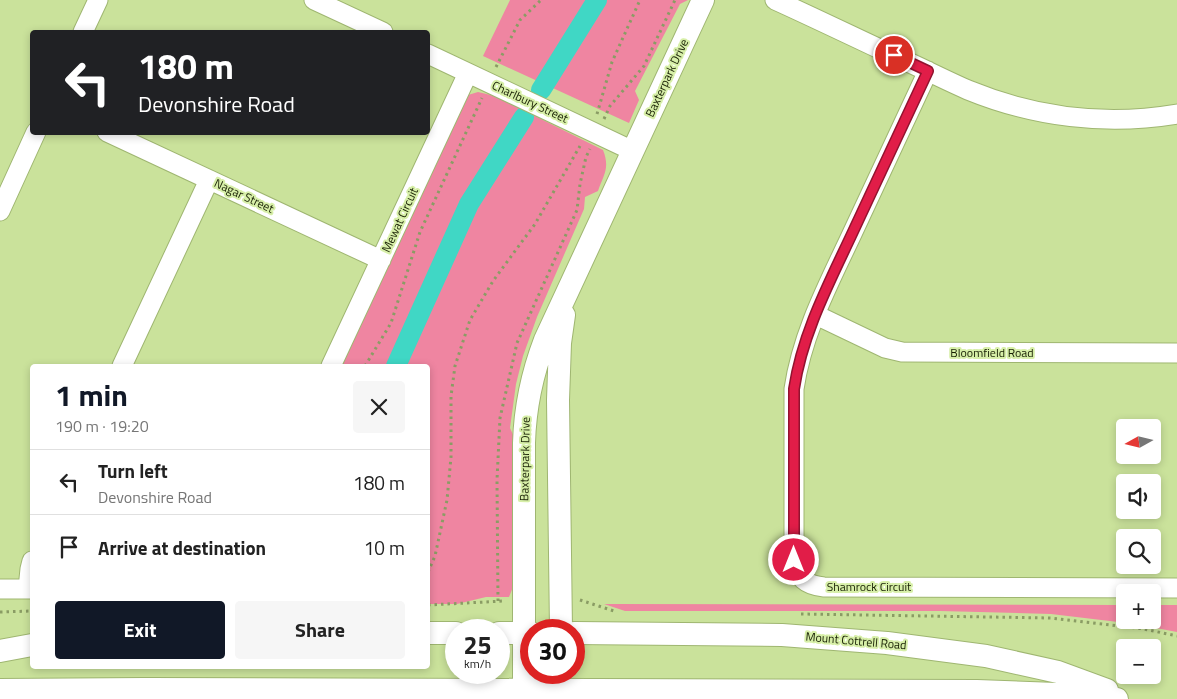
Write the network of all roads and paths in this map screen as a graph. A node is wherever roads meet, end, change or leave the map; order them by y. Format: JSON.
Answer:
{"nodes":[{"id":1,"x":98,"y":0,"type":"edge"},
{"id":2,"x":314,"y":0,"type":"edge"},
{"id":3,"x":541,"y":0,"type":"edge"},
{"id":4,"x":640,"y":0,"type":"edge"},
{"id":5,"x":703,"y":0,"type":"edge"},
{"id":6,"x":775,"y":0,"type":"edge"},
{"id":7,"x":84,"y":30,"type":"edge"},
{"id":8,"x":379,"y":30,"type":"edge"},
{"id":9,"x":430,"y":55,"type":"edge"},
{"id":10,"x":928,"y":71,"type":"junction"},
{"id":11,"x":468,"y":73,"type":"junction"},
{"id":12,"x":489,"y":83,"type":"junction"},
{"id":13,"x":1177,"y":114,"type":"edge"},
{"id":14,"x":589,"y":130,"type":"junction"},
{"id":15,"x":35,"y":135,"type":"edge"},
{"id":16,"x":113,"y":135,"type":"edge"},
{"id":17,"x":633,"y":151,"type":"junction"},
{"id":18,"x":209,"y":180,"type":"junction"},
{"id":19,"x":0,"y":211,"type":"edge"},
{"id":20,"x":381,"y":260,"type":"junction"},
{"id":21,"x":568,"y":292,"type":"junction"},
{"id":22,"x":816,"y":315,"type":"junction"},
{"id":23,"x":1177,"y":353,"type":"edge"},
{"id":24,"x":123,"y":364,"type":"edge"},
{"id":25,"x":332,"y":364,"type":"edge"},
{"id":26,"x":366,"y":364,"type":"edge"},
{"id":27,"x":430,"y":567,"type":"edge"},
{"id":28,"x":30,"y":569,"type":"edge"},
{"id":29,"x":1177,"y":588,"type":"edge"},
{"id":30,"x":0,"y":589,"type":"edge"},
{"id":31,"x":30,"y":589,"type":"edge"},
{"id":32,"x":524,"y":601,"type":"junction"},
{"id":33,"x":562,"y":601,"type":"junction"},
{"id":34,"x":430,"y":606,"type":"edge"},
{"id":35,"x":30,"y":611,"type":"edge"},
{"id":36,"x":0,"y":612,"type":"edge"},
{"id":37,"x":625,"y":614,"type":"dead end"},
{"id":38,"x":799,"y":614,"type":"dead end"},
{"id":39,"x":526,"y":619,"type":"edge"},
{"id":40,"x":561,"y":619,"type":"edge"},
{"id":41,"x":430,"y":633,"type":"edge"},
{"id":42,"x":445,"y":633,"type":"edge"},
{"id":43,"x":585,"y":633,"type":"edge"},
{"id":44,"x":1177,"y":636,"type":"edge"},
{"id":45,"x":30,"y":645,"type":"edge"},
{"id":46,"x":0,"y":651,"type":"edge"},
{"id":47,"x":585,"y":682,"type":"edge"},
{"id":48,"x":524,"y":684,"type":"edge"},
{"id":49,"x":549,"y":684,"type":"edge"},
{"id":50,"x":0,"y":690,"type":"edge"},
{"id":51,"x":524,"y":690,"type":"junction"},
{"id":52,"x":1117,"y":699,"type":"edge"},
{"id":53,"x":1130,"y":699,"type":"edge"}],
"edges":[{"from":1,"to":7,"type":"street"},
{"from":2,"to":8,"type":"street"},
{"from":3,"to":12,"type":"path"},
{"from":4,"to":14,"type":"path"},
{"from":5,"to":17,"type":"street","name":"Baxterpark Drive"},
{"from":6,"to":10,"type":"street"},
{"from":9,"to":11,"type":"street","name":"Charlbury Street"},
{"from":10,"to":13,"type":"street"},
{"from":10,"to":22,"type":"street","name":"Shamrock Circuit"},
{"from":11,"to":12,"type":"street","name":"Charlbury Street"},
{"from":11,"to":20,"type":"street","name":"Mewat Circuit"},
{"from":12,"to":14,"type":"street","name":"Charlbury Street"},
{"from":12,"to":26,"type":"path"},
{"from":14,"to":17,"type":"street","name":"Charlbury Street"},
{"from":14,"to":27,"type":"path"},
{"from":15,"to":19,"type":"street"},
{"from":16,"to":18,"type":"street","name":"Nagar Street"},
{"from":17,"to":21,"type":"street","name":"Baxterpark Drive"},
{"from":18,"to":20,"type":"street","name":"Nagar Street"},
{"from":18,"to":24,"type":"street"},
{"from":20,"to":25,"type":"street","name":"Mewat Circuit"},
{"from":21,"to":32,"type":"street","name":"Baxterpark Drive"},
{"from":21,"to":33,"type":"street","name":"Baxterpark Drive"},
{"from":22,"to":23,"type":"street","name":"Bloomfield Road"},
{"from":22,"to":29,"type":"street","name":"Shamrock Circuit"},
{"from":28,"to":31,"type":"street"},
{"from":30,"to":31,"type":"street"},
{"from":32,"to":34,"type":"path"},
{"from":32,"to":39,"type":"street","name":"Baxterpark Drive"},
{"from":33,"to":37,"type":"path"},
{"from":33,"to":40,"type":"street","name":"Baxterpark Drive"},
{"from":35,"to":36,"type":"path"},
{"from":38,"to":44,"type":"path"},
{"from":41,"to":42,"type":"street"},
{"from":43,"to":53,"type":"street","name":"Mount Cottrell Road"},
{"from":45,"to":46,"type":"street"},
{"from":47,"to":52,"type":"street"},
{"from":48,"to":51,"type":"street","name":"Baxterpark Drive"},
{"from":49,"to":51,"type":"street"},
{"from":50,"to":51,"type":"street"}]}
